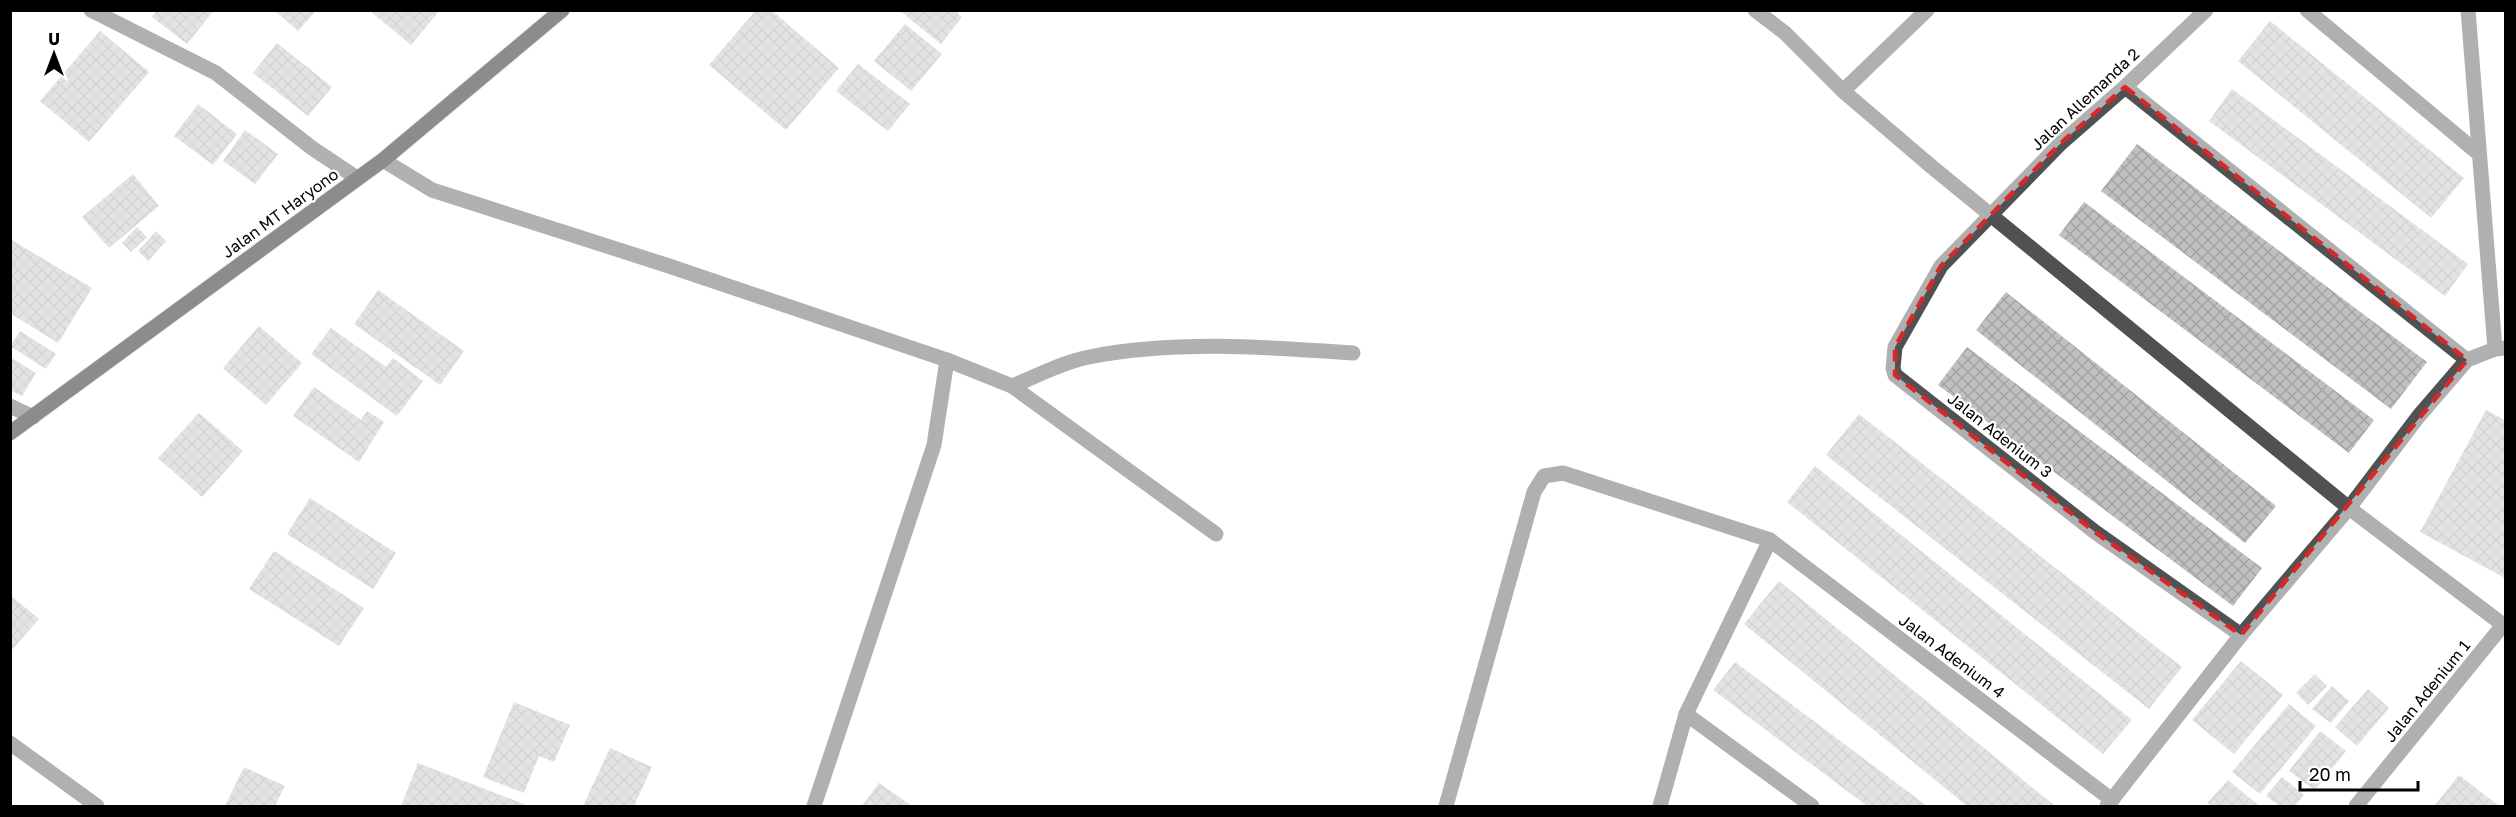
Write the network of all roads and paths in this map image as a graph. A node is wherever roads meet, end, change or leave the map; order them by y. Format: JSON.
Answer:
{"nodes":[{"id":1,"x":91,"y":10,"type":"edge"},
{"id":2,"x":562,"y":10,"type":"edge"},
{"id":3,"x":1755,"y":10,"type":"edge"},
{"id":4,"x":1927,"y":10,"type":"edge"},
{"id":5,"x":2206,"y":10,"type":"edge"},
{"id":6,"x":2307,"y":10,"type":"edge"},
{"id":7,"x":2468,"y":10,"type":"edge"},
{"id":8,"x":2125,"y":87,"type":"junction"},
{"id":9,"x":1844,"y":91,"type":"junction"},
{"id":10,"x":2479,"y":154,"type":"junction"},
{"id":11,"x":383,"y":160,"type":"junction"},
{"id":12,"x":357,"y":178,"type":"junction"},
{"id":13,"x":1991,"y":215,"type":"junction"},
{"id":14,"x":2500,"y":348,"type":"edge"},
{"id":15,"x":1353,"y":353,"type":"dead end"},
{"id":16,"x":947,"y":360,"type":"junction"},
{"id":17,"x":2467,"y":360,"type":"junction"},
{"id":18,"x":1012,"y":386,"type":"junction"},
{"id":19,"x":10,"y":406,"type":"edge"},
{"id":20,"x":33,"y":417,"type":"junction"},
{"id":21,"x":10,"y":433,"type":"edge"},
{"id":22,"x":2349,"y":508,"type":"junction"},
{"id":23,"x":1216,"y":534,"type":"dead end"},
{"id":24,"x":1770,"y":540,"type":"junction"},
{"id":25,"x":2504,"y":626,"type":"edge"},
{"id":26,"x":2241,"y":635,"type":"junction"},
{"id":27,"x":1686,"y":714,"type":"junction"},
{"id":28,"x":10,"y":742,"type":"edge"},
{"id":29,"x":2110,"y":803,"type":"edge"},
{"id":30,"x":97,"y":807,"type":"edge"},
{"id":31,"x":814,"y":807,"type":"edge"},
{"id":32,"x":1446,"y":807,"type":"edge"},
{"id":33,"x":1660,"y":807,"type":"edge"},
{"id":34,"x":1812,"y":807,"type":"edge"},
{"id":35,"x":2356,"y":807,"type":"edge"}],
"edges":[{"from":1,"to":12,"type":"street"},
{"from":2,"to":11,"type":"main road","name":"Jalan MT Haryono"},
{"from":3,"to":9,"type":"street"},
{"from":4,"to":9,"type":"street"},
{"from":5,"to":8,"type":"street","name":"Jalan Allemanda 2"},
{"from":6,"to":10,"type":"street"},
{"from":7,"to":10,"type":"street"},
{"from":8,"to":13,"type":"street","name":"Jalan Allemanda 2"},
{"from":8,"to":17,"type":"street"},
{"from":9,"to":13,"type":"street"},
{"from":10,"to":14,"type":"street"},
{"from":11,"to":12,"type":"main road","name":"Jalan MT Haryono"},
{"from":11,"to":16,"type":"street"},
{"from":12,"to":20,"type":"main road","name":"Jalan MT Haryono"},
{"from":13,"to":22,"type":"street"},
{"from":13,"to":26,"type":"street","name":"Jalan Adenium 3"},
{"from":14,"to":17,"type":"street"},
{"from":15,"to":18,"type":"street"},
{"from":16,"to":18,"type":"street"},
{"from":16,"to":31,"type":"street"},
{"from":17,"to":22,"type":"street"},
{"from":18,"to":23,"type":"street"},
{"from":19,"to":20,"type":"street"},
{"from":20,"to":21,"type":"main road","name":"Jalan MT Haryono"},
{"from":22,"to":25,"type":"street"},
{"from":22,"to":26,"type":"street"},
{"from":24,"to":27,"type":"street"},
{"from":24,"to":29,"type":"street","name":"Jalan Adenium 4"},
{"from":24,"to":32,"type":"street","name":"Jalan Adenium 4"},
{"from":25,"to":35,"type":"street","name":"Jalan Adenium 1"},
{"from":26,"to":29,"type":"street"},
{"from":27,"to":33,"type":"street"},
{"from":27,"to":34,"type":"street"},
{"from":28,"to":30,"type":"street"}]}
